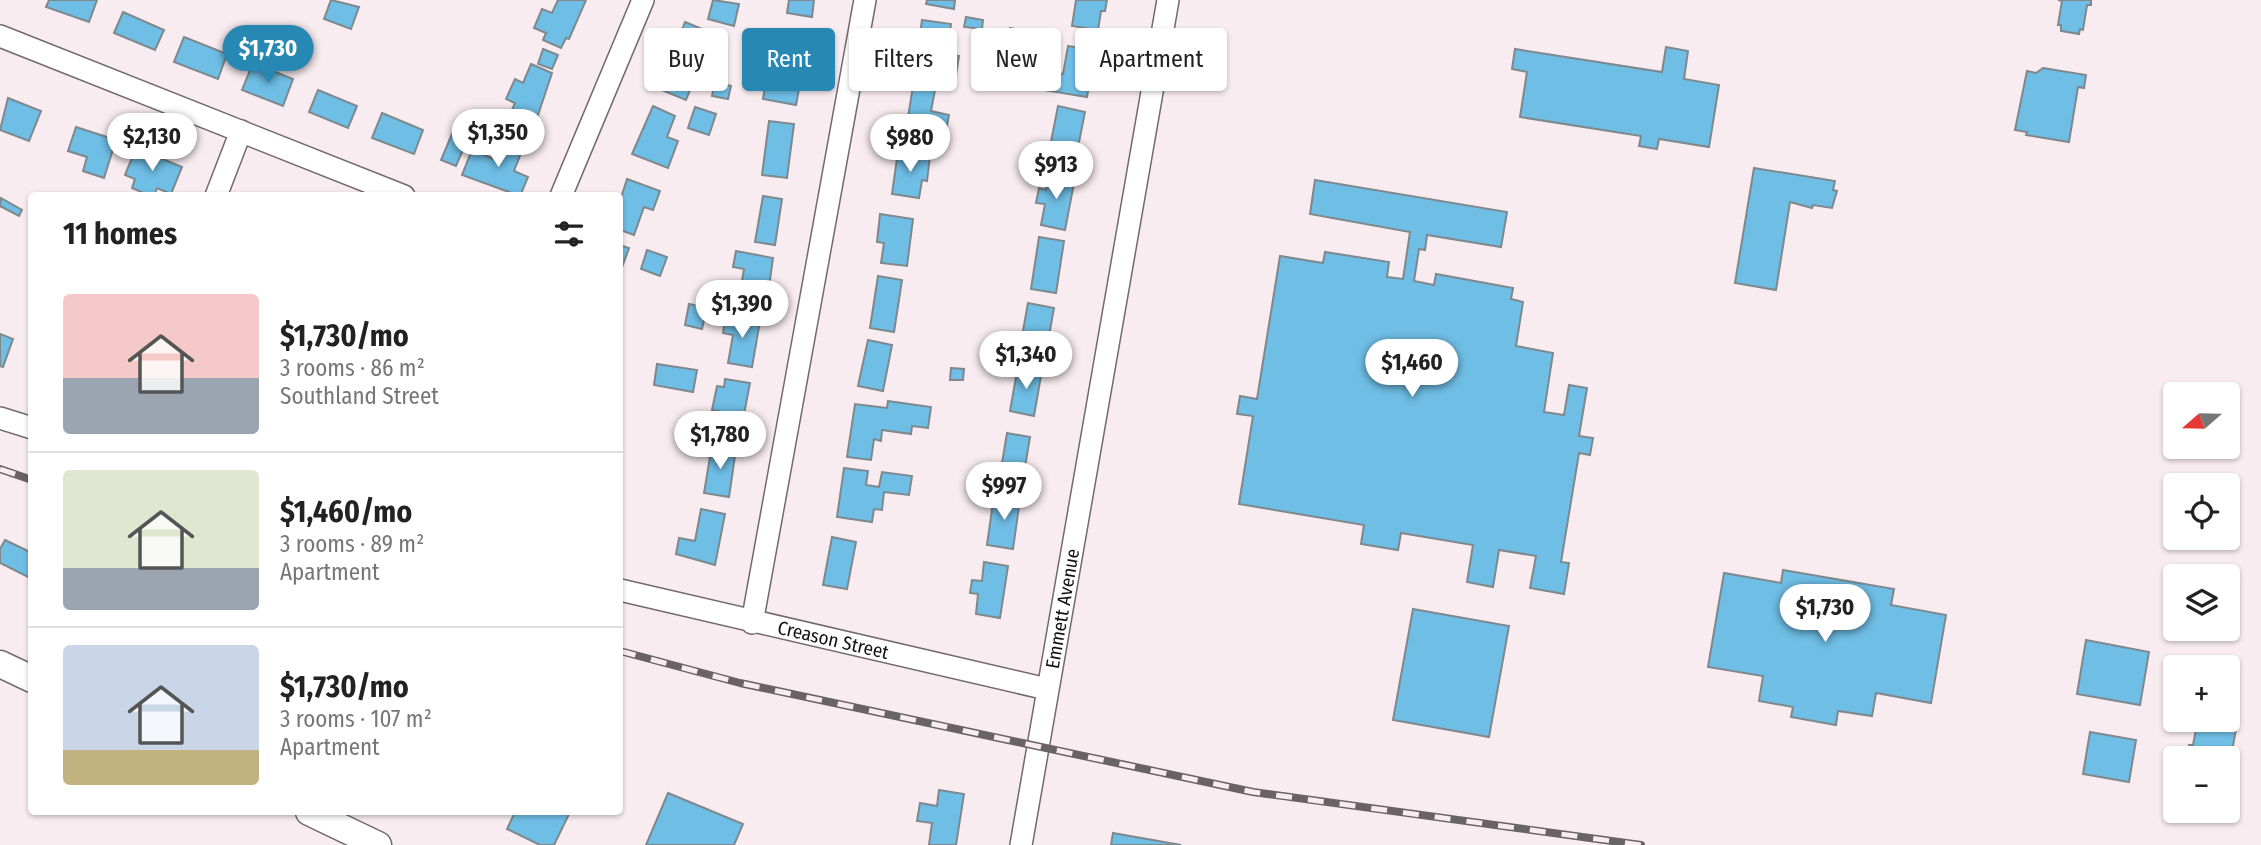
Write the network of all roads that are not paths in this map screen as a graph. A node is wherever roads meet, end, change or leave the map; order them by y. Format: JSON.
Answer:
{"nodes":[{"id":1,"x":643,"y":0,"type":"edge"},
{"id":2,"x":865,"y":0,"type":"edge"},
{"id":3,"x":1168,"y":0,"type":"edge"},
{"id":4,"x":0,"y":36,"type":"edge"},
{"id":5,"x":240,"y":131,"type":"junction"},
{"id":6,"x":217,"y":192,"type":"edge"},
{"id":7,"x":394,"y":192,"type":"edge"},
{"id":8,"x":563,"y":192,"type":"edge"},
{"id":9,"x":0,"y":418,"type":"edge"},
{"id":10,"x":28,"y":427,"type":"edge"},
{"id":11,"x":623,"y":591,"type":"edge"},
{"id":12,"x":752,"y":623,"type":"junction"},
{"id":13,"x":0,"y":664,"type":"edge"},
{"id":14,"x":28,"y":677,"type":"edge"},
{"id":15,"x":1047,"y":690,"type":"junction"},
{"id":16,"x":315,"y":815,"type":"edge"},
{"id":17,"x":378,"y":845,"type":"edge"},
{"id":18,"x":1021,"y":845,"type":"edge"}],
"edges":[{"from":1,"to":8,"type":"street"},
{"from":2,"to":12,"type":"street"},
{"from":3,"to":15,"type":"street","name":"Emmett Avenue"},
{"from":4,"to":5,"type":"street"},
{"from":5,"to":6,"type":"street"},
{"from":5,"to":7,"type":"street"},
{"from":9,"to":10,"type":"street"},
{"from":11,"to":12,"type":"street","name":"Creason Street"},
{"from":12,"to":15,"type":"street","name":"Creason Street"},
{"from":13,"to":14,"type":"main road"},
{"from":15,"to":18,"type":"street","name":"Emmett Avenue"},
{"from":16,"to":17,"type":"main road"}]}
